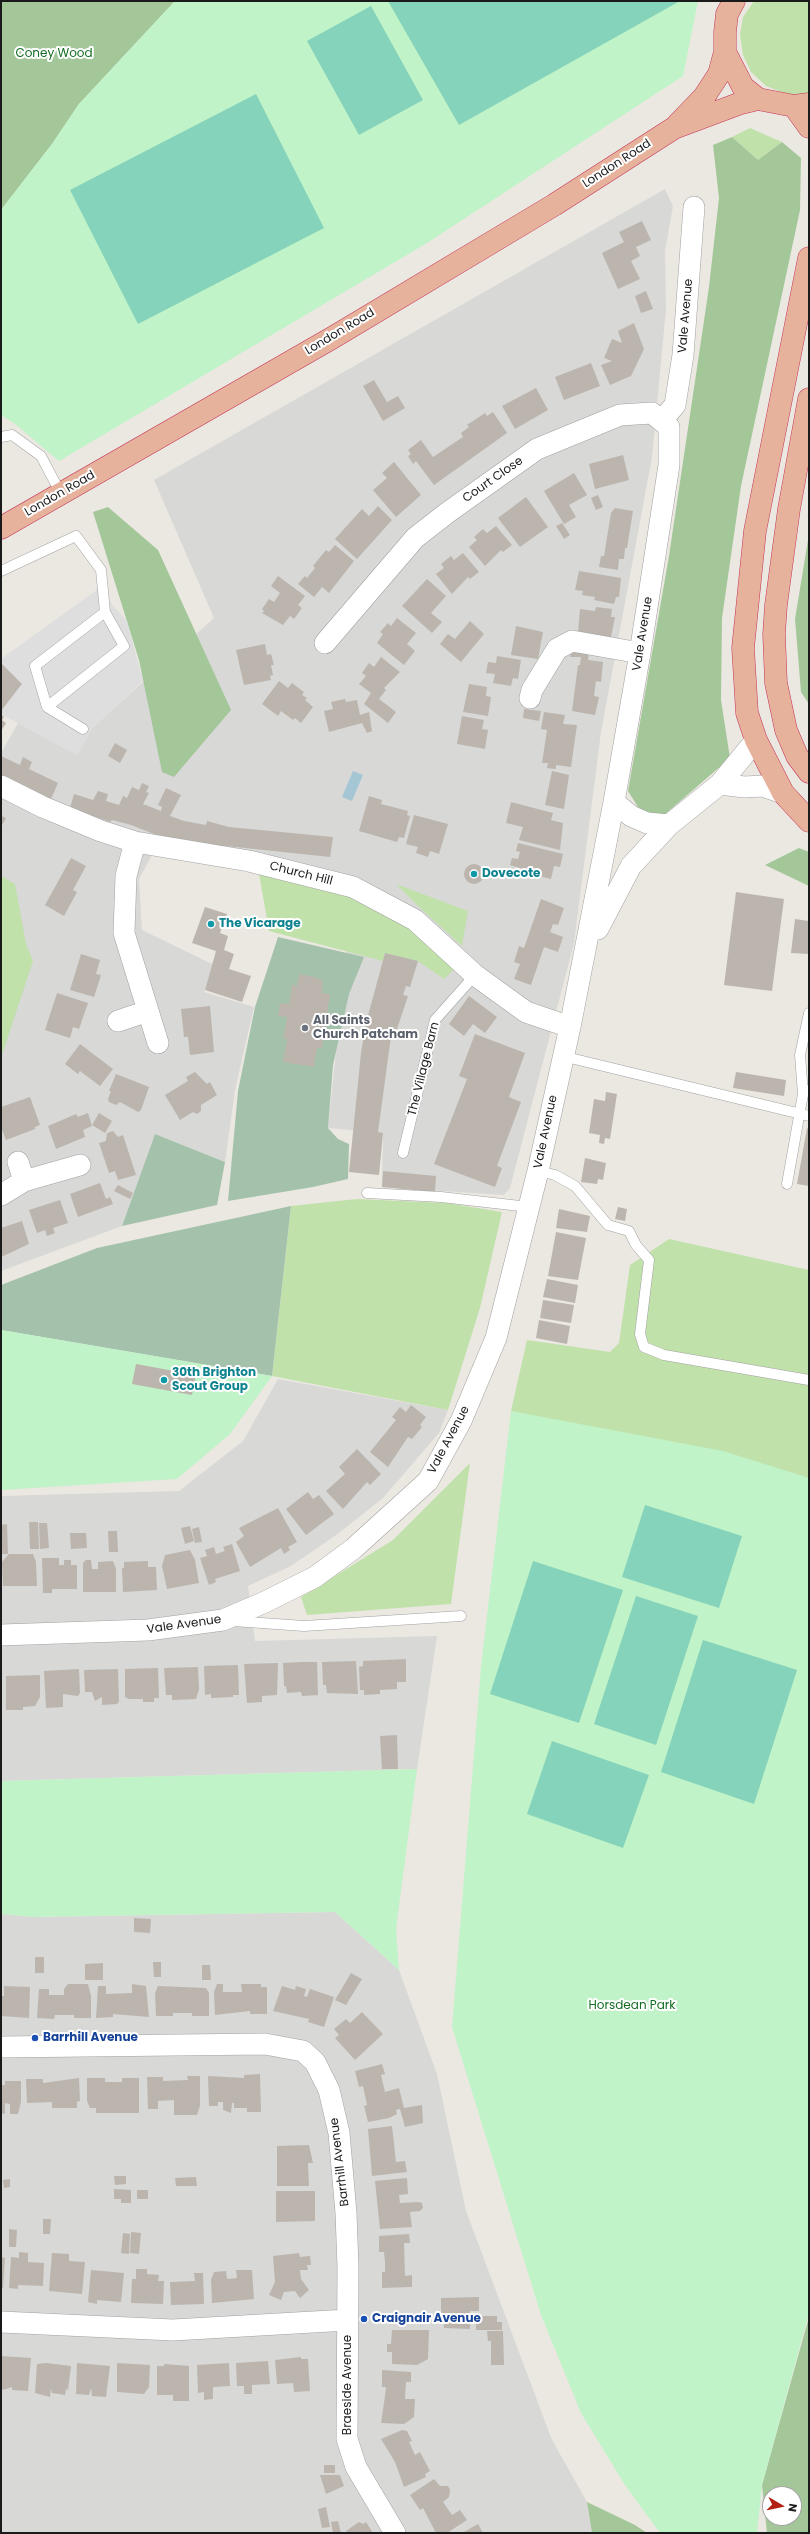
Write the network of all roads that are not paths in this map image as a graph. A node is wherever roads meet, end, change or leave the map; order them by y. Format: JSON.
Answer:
{"nodes":[{"id":1,"x":730,"y":5,"type":"edge"},
{"id":2,"x":725,"y":52,"type":"junction"},
{"id":3,"x":758,"y":99,"type":"junction"},
{"id":4,"x":802,"y":105,"type":"edge"},
{"id":5,"x":809,"y":126,"type":"edge"},
{"id":6,"x":674,"y":128,"type":"junction"},
{"id":7,"x":694,"y":207,"type":"dead end"},
{"id":8,"x":809,"y":258,"type":"edge"},
{"id":9,"x":809,"y":399,"type":"edge"},
{"id":10,"x":663,"y":420,"type":"junction"},
{"id":11,"x":1,"y":437,"type":"edge"},
{"id":12,"x":61,"y":494,"type":"junction"},
{"id":13,"x":1,"y":528,"type":"edge"},
{"id":14,"x":1,"y":571,"type":"edge"},
{"id":15,"x":105,"y":612,"type":"junction"},
{"id":16,"x":325,"y":643,"type":"dead end"},
{"id":17,"x":640,"y":653,"type":"junction"},
{"id":18,"x":530,"y":698,"type":"dead end"},
{"id":19,"x":47,"y":707,"type":"junction"},
{"id":20,"x":83,"y":729,"type":"dead end"},
{"id":21,"x":756,"y":740,"type":"junction"},
{"id":22,"x":809,"y":772,"type":"edge"},
{"id":23,"x":720,"y":784,"type":"junction"},
{"id":24,"x":1,"y":786,"type":"edge"},
{"id":25,"x":783,"y":793,"type":"junction"},
{"id":26,"x":614,"y":802,"type":"junction"},
{"id":27,"x":809,"y":821,"type":"edge"},
{"id":28,"x":669,"y":826,"type":"junction"},
{"id":29,"x":135,"y":842,"type":"junction"},
{"id":30,"x":582,"y":965,"type":"junction"},
{"id":31,"x":475,"y":975,"type":"junction"},
{"id":32,"x":148,"y":1011,"type":"junction"},
{"id":33,"x":809,"y":1013,"type":"edge"},
{"id":34,"x":118,"y":1021,"type":"dead end"},
{"id":35,"x":570,"y":1027,"type":"junction"},
{"id":36,"x":158,"y":1042,"type":"dead end"},
{"id":37,"x":562,"y":1056,"type":"junction"},
{"id":38,"x":806,"y":1092,"type":"edge"},
{"id":39,"x":798,"y":1114,"type":"junction"},
{"id":40,"x":809,"y":1116,"type":"edge"},
{"id":41,"x":403,"y":1153,"type":"dead end"},
{"id":42,"x":80,"y":1165,"type":"dead end"},
{"id":43,"x":538,"y":1171,"type":"junction"},
{"id":44,"x":787,"y":1184,"type":"dead end"},
{"id":45,"x":367,"y":1193,"type":"dead end"},
{"id":46,"x":1,"y":1195,"type":"edge"},
{"id":47,"x":529,"y":1208,"type":"junction"},
{"id":48,"x":809,"y":1380,"type":"edge"},
{"id":49,"x":461,"y":1616,"type":"dead end"},
{"id":50,"x":223,"y":1620,"type":"junction"},
{"id":51,"x":1,"y":1635,"type":"edge"},
{"id":52,"x":1,"y":2047,"type":"edge"},
{"id":53,"x":348,"y":2320,"type":"junction"},
{"id":54,"x":1,"y":2322,"type":"edge"},
{"id":55,"x":395,"y":2533,"type":"edge"}],
"edges":[{"from":1,"to":2,"type":"highway","name":"London Road"},
{"from":2,"to":3,"type":"highway"},
{"from":2,"to":6,"type":"highway","name":"London Road"},
{"from":3,"to":4,"type":"highway"},
{"from":3,"to":6,"type":"highway","name":"London Road"},
{"from":4,"to":5,"type":"highway"},
{"from":6,"to":12,"type":"highway","name":"London Road"},
{"from":7,"to":10,"type":"street","name":"Vale Avenue"},
{"from":8,"to":21,"type":"highway"},
{"from":9,"to":22,"type":"highway"},
{"from":10,"to":16,"type":"street","name":"Court Close"},
{"from":10,"to":17,"type":"street","name":"Vale Avenue"},
{"from":11,"to":12,"type":"lane"},
{"from":12,"to":13,"type":"highway","name":"London Road"},
{"from":14,"to":15,"type":"lane"},
{"from":15,"to":19,"type":"lane"},
{"from":15,"to":19,"type":"lane"},
{"from":17,"to":18,"type":"street"},
{"from":17,"to":26,"type":"street","name":"Vale Avenue"},
{"from":19,"to":20,"type":"lane"},
{"from":21,"to":23,"type":"street","name":"Vale Avenue"},
{"from":21,"to":25,"type":"highway"},
{"from":23,"to":25,"type":"street"},
{"from":23,"to":28,"type":"street","name":"Vale Avenue"},
{"from":24,"to":29,"type":"street","name":"Church Hill"},
{"from":25,"to":27,"type":"highway"},
{"from":26,"to":28,"type":"street"},
{"from":26,"to":30,"type":"street","name":"Vale Avenue"},
{"from":28,"to":30,"type":"street","name":"Vale Avenue"},
{"from":29,"to":31,"type":"street","name":"Church Hill"},
{"from":29,"to":32,"type":"street"},
{"from":30,"to":35,"type":"street","name":"Vale Avenue"},
{"from":31,"to":35,"type":"street","name":"Church Hill"},
{"from":31,"to":41,"type":"lane","name":"The Village Barn"},
{"from":32,"to":34,"type":"street"},
{"from":32,"to":36,"type":"street"},
{"from":33,"to":38,"type":"lane"},
{"from":35,"to":37,"type":"street","name":"Vale Avenue"},
{"from":37,"to":39,"type":"lane"},
{"from":37,"to":43,"type":"street","name":"Vale Avenue"},
{"from":38,"to":39,"type":"lane"},
{"from":39,"to":40,"type":"lane"},
{"from":39,"to":44,"type":"lane"},
{"from":42,"to":46,"type":"street"},
{"from":43,"to":47,"type":"street","name":"Vale Avenue"},
{"from":43,"to":48,"type":"lane"},
{"from":45,"to":47,"type":"lane"},
{"from":47,"to":50,"type":"street","name":"Vale Avenue"},
{"from":49,"to":50,"type":"lane"},
{"from":50,"to":51,"type":"street","name":"Vale Avenue"},
{"from":52,"to":53,"type":"street","name":"Barrhill Avenue"},
{"from":53,"to":54,"type":"street"},
{"from":53,"to":55,"type":"street","name":"Braeside Avenue"}]}
